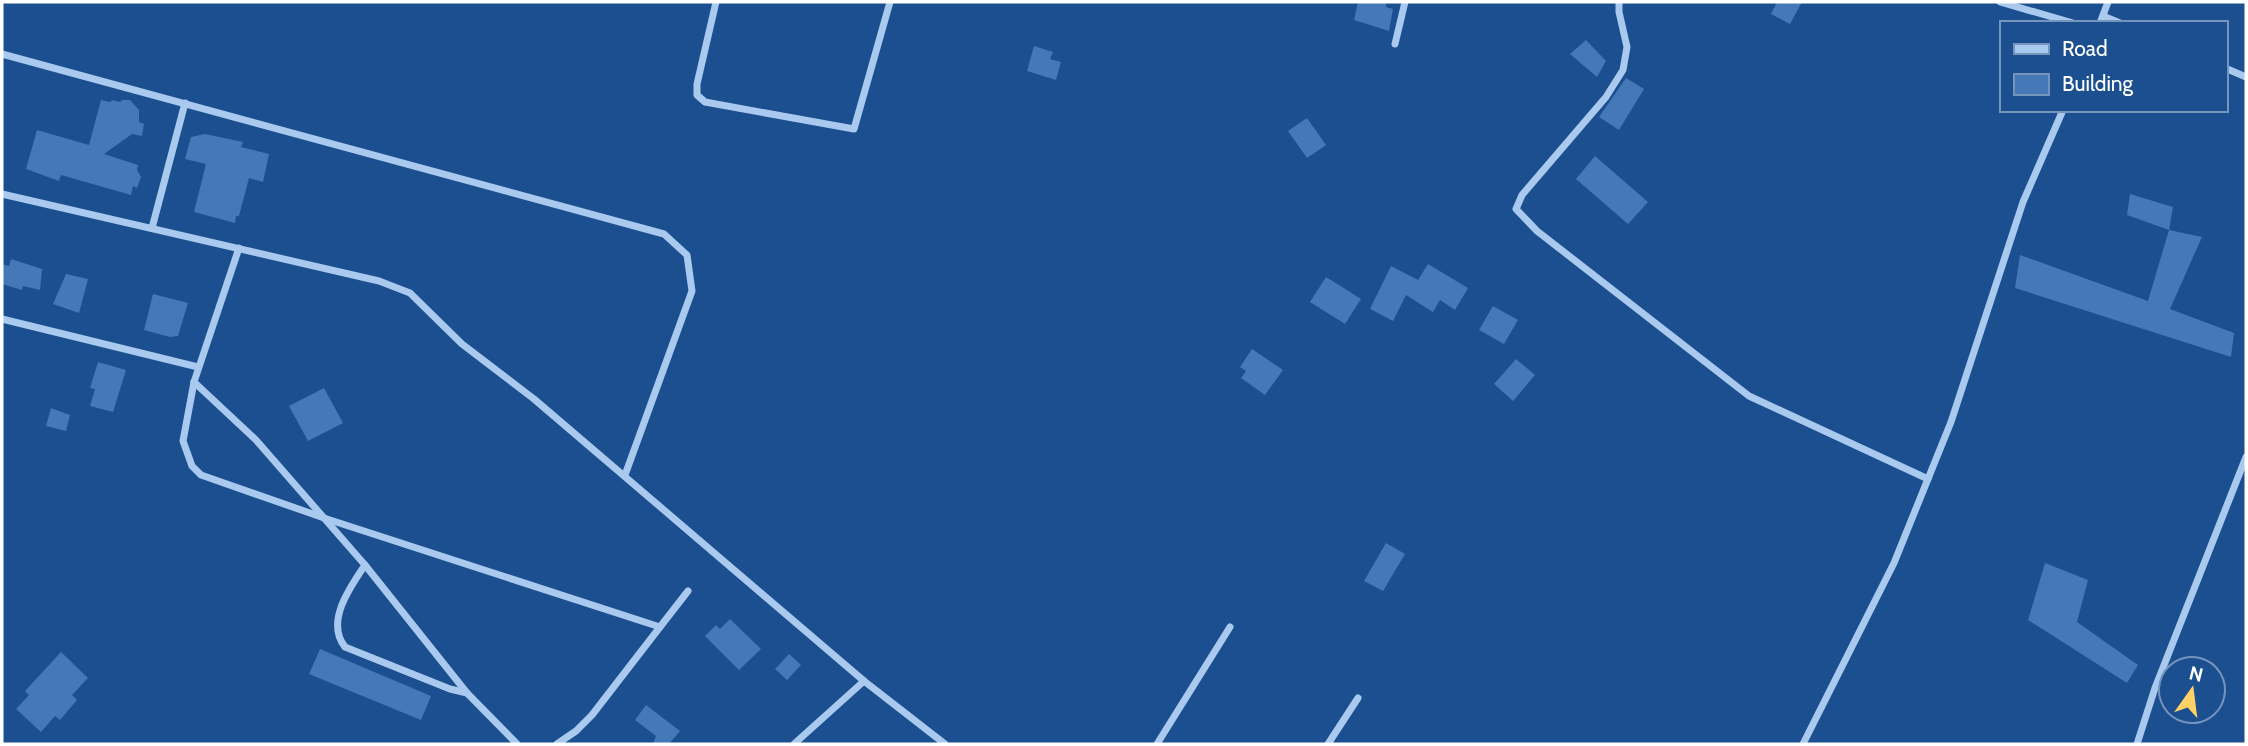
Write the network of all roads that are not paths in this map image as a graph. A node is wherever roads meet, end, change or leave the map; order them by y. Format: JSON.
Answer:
{"nodes":[{"id":1,"x":716,"y":2,"type":"edge"},
{"id":2,"x":890,"y":2,"type":"edge"},
{"id":3,"x":1405,"y":2,"type":"edge"},
{"id":4,"x":1619,"y":2,"type":"edge"},
{"id":5,"x":2000,"y":2,"type":"edge"},
{"id":6,"x":2108,"y":2,"type":"edge"},
{"id":7,"x":2102,"y":19,"type":"edge"},
{"id":8,"x":2066,"y":21,"type":"edge"},
{"id":9,"x":1395,"y":44,"type":"dead end"},
{"id":10,"x":2,"y":54,"type":"edge"},
{"id":11,"x":2227,"y":69,"type":"edge"},
{"id":12,"x":2246,"y":78,"type":"edge"},
{"id":13,"x":184,"y":103,"type":"junction"},
{"id":14,"x":2062,"y":112,"type":"edge"},
{"id":15,"x":2,"y":194,"type":"edge"},
{"id":16,"x":152,"y":228,"type":"junction"},
{"id":17,"x":239,"y":248,"type":"junction"},
{"id":18,"x":2,"y":319,"type":"edge"},
{"id":19,"x":198,"y":367,"type":"junction"},
{"id":20,"x":194,"y":382,"type":"junction"},
{"id":21,"x":2246,"y":457,"type":"edge"},
{"id":22,"x":625,"y":475,"type":"junction"},
{"id":23,"x":1928,"y":479,"type":"junction"},
{"id":24,"x":327,"y":519,"type":"junction"},
{"id":25,"x":365,"y":565,"type":"junction"},
{"id":26,"x":688,"y":591,"type":"dead end"},
{"id":27,"x":1230,"y":627,"type":"dead end"},
{"id":28,"x":660,"y":628,"type":"junction"},
{"id":29,"x":864,"y":681,"type":"junction"},
{"id":30,"x":467,"y":693,"type":"junction"},
{"id":31,"x":1358,"y":698,"type":"dead end"},
{"id":32,"x":517,"y":744,"type":"edge"},
{"id":33,"x":557,"y":744,"type":"edge"},
{"id":34,"x":794,"y":744,"type":"edge"},
{"id":35,"x":945,"y":744,"type":"edge"},
{"id":36,"x":1157,"y":744,"type":"edge"},
{"id":37,"x":1328,"y":744,"type":"edge"},
{"id":38,"x":1802,"y":744,"type":"edge"},
{"id":39,"x":2137,"y":744,"type":"edge"}],
"edges":[{"from":1,"to":2,"type":"street"},
{"from":3,"to":9,"type":"street"},
{"from":4,"to":23,"type":"street"},
{"from":5,"to":8,"type":"street"},
{"from":6,"to":7,"type":"street"},
{"from":10,"to":13,"type":"street"},
{"from":11,"to":12,"type":"street"},
{"from":13,"to":16,"type":"street"},
{"from":13,"to":22,"type":"street"},
{"from":14,"to":23,"type":"street"},
{"from":15,"to":16,"type":"street"},
{"from":16,"to":17,"type":"street"},
{"from":17,"to":19,"type":"street"},
{"from":17,"to":22,"type":"street"},
{"from":18,"to":19,"type":"street"},
{"from":19,"to":20,"type":"street"},
{"from":20,"to":24,"type":"street"},
{"from":20,"to":24,"type":"street"},
{"from":21,"to":39,"type":"street"},
{"from":22,"to":29,"type":"street"},
{"from":23,"to":38,"type":"street"},
{"from":24,"to":25,"type":"street"},
{"from":24,"to":28,"type":"street"},
{"from":25,"to":30,"type":"street"},
{"from":25,"to":30,"type":"street"},
{"from":26,"to":28,"type":"street"},
{"from":27,"to":36,"type":"street"},
{"from":28,"to":33,"type":"street"},
{"from":29,"to":34,"type":"street"},
{"from":29,"to":35,"type":"street"},
{"from":30,"to":32,"type":"street"},
{"from":31,"to":37,"type":"street"}]}
